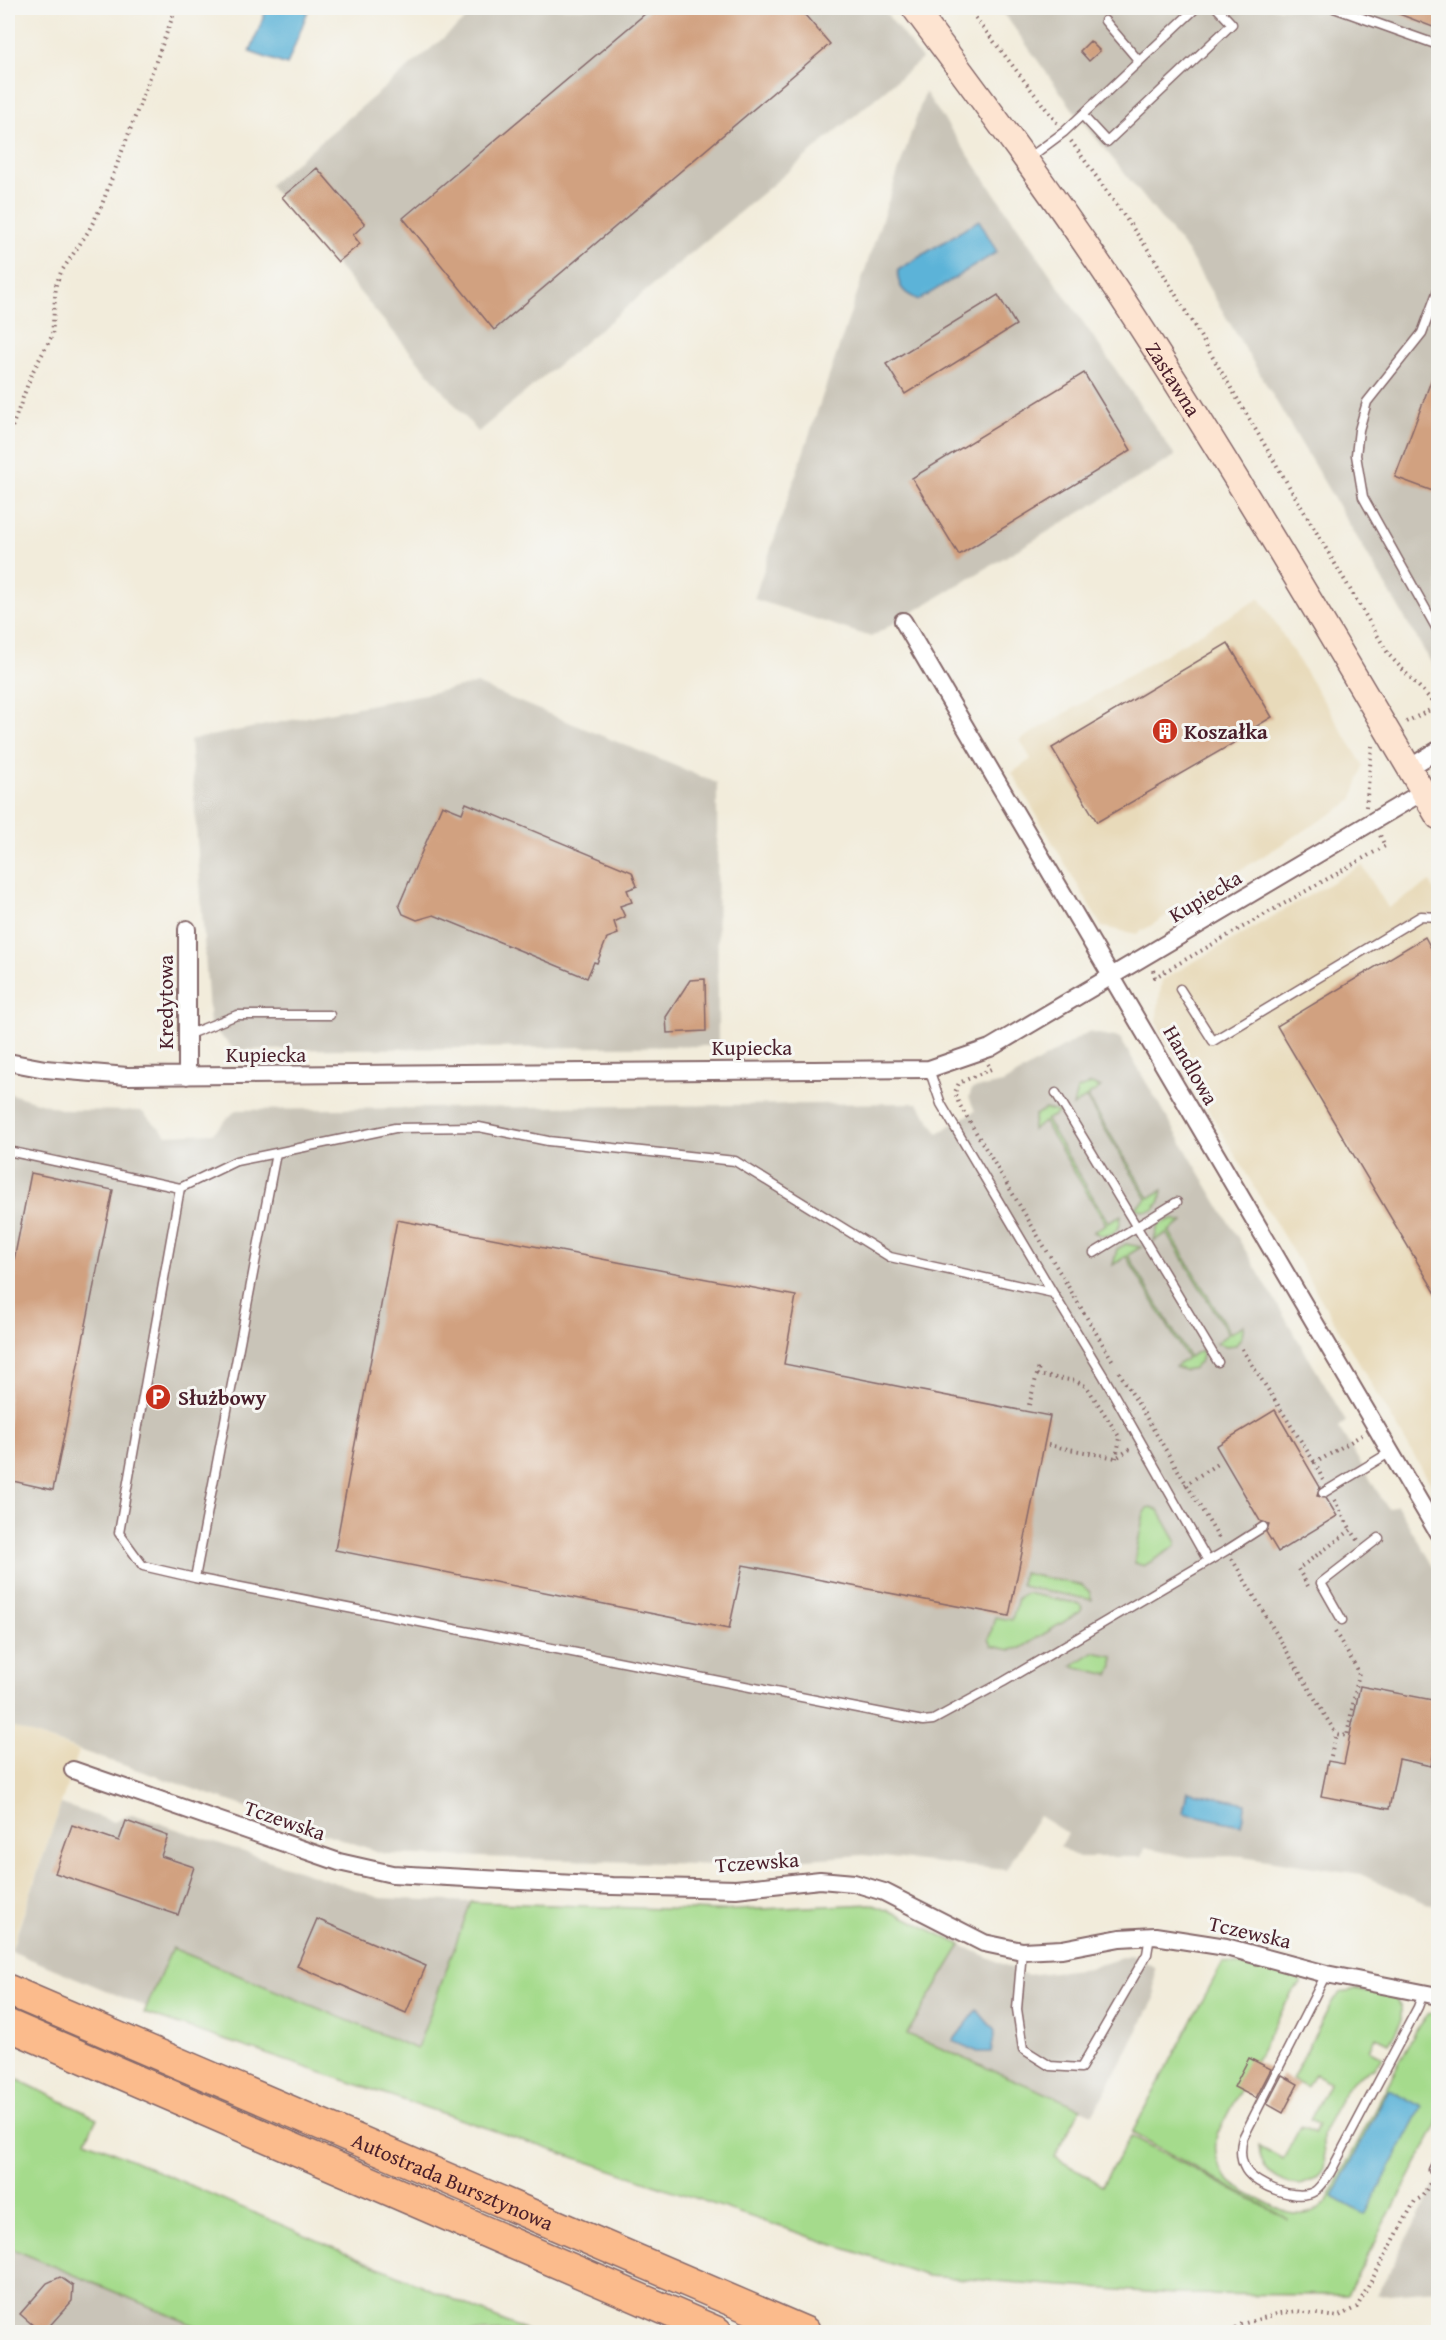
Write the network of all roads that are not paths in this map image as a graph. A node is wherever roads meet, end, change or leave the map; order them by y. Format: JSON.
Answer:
{"nodes":[{"id":1,"x":914,"y":8,"type":"edge"},
{"id":2,"x":1196,"y":8,"type":"edge"},
{"id":3,"x":1217,"y":8,"type":"edge"},
{"id":4,"x":1334,"y":8,"type":"edge"},
{"id":5,"x":1354,"y":11,"type":"edge"},
{"id":6,"x":1105,"y":21,"type":"dead end"},
{"id":7,"x":1438,"y":45,"type":"edge"},
{"id":8,"x":1139,"y":61,"type":"junction"},
{"id":9,"x":1082,"y":115,"type":"junction"},
{"id":10,"x":1026,"y":160,"type":"junction"},
{"id":11,"x":1438,"y":290,"type":"edge"},
{"id":12,"x":903,"y":621,"type":"dead end"},
{"id":13,"x":1438,"y":631,"type":"edge"},
{"id":14,"x":1438,"y":750,"type":"edge"},
{"id":15,"x":1409,"y":768,"type":"junction"},
{"id":16,"x":1424,"y":791,"type":"junction"},
{"id":17,"x":1438,"y":817,"type":"edge"},
{"id":18,"x":1438,"y":917,"type":"edge"},
{"id":19,"x":187,"y":929,"type":"dead end"},
{"id":20,"x":1113,"y":977,"type":"junction"},
{"id":21,"x":1180,"y":989,"type":"dead end"},
{"id":22,"x":330,"y":1015,"type":"dead end"},
{"id":23,"x":187,"y":1035,"type":"junction"},
{"id":24,"x":8,"y":1062,"type":"edge"},
{"id":25,"x":929,"y":1069,"type":"junction"},
{"id":26,"x":187,"y":1076,"type":"junction"},
{"id":27,"x":1056,"y":1093,"type":"dead end"},
{"id":28,"x":8,"y":1151,"type":"edge"},
{"id":29,"x":276,"y":1153,"type":"junction"},
{"id":30,"x":180,"y":1188,"type":"junction"},
{"id":31,"x":1177,"y":1202,"type":"dead end"},
{"id":32,"x":1138,"y":1226,"type":"junction"},
{"id":33,"x":1094,"y":1253,"type":"dead end"},
{"id":34,"x":1053,"y":1293,"type":"junction"},
{"id":35,"x":1218,"y":1362,"type":"dead end"},
{"id":36,"x":1389,"y":1453,"type":"junction"},
{"id":37,"x":1323,"y":1493,"type":"dead end"},
{"id":38,"x":1263,"y":1527,"type":"dead end"},
{"id":39,"x":1438,"y":1533,"type":"edge"},
{"id":40,"x":1379,"y":1538,"type":"dead end"},
{"id":41,"x":1208,"y":1561,"type":"junction"},
{"id":42,"x":195,"y":1578,"type":"junction"},
{"id":43,"x":1342,"y":1620,"type":"dead end"},
{"id":44,"x":73,"y":1770,"type":"dead end"},
{"id":45,"x":1150,"y":1936,"type":"junction"},
{"id":46,"x":1022,"y":1951,"type":"junction"},
{"id":47,"x":1326,"y":1974,"type":"junction"},
{"id":48,"x":8,"y":1990,"type":"edge"},
{"id":49,"x":1431,"y":1994,"type":"edge"},
{"id":50,"x":8,"y":2000,"type":"edge"},
{"id":51,"x":8,"y":2015,"type":"edge"},
{"id":52,"x":8,"y":2025,"type":"edge"},
{"id":53,"x":136,"y":2045,"type":"junction"},
{"id":54,"x":124,"y":2075,"type":"junction"},
{"id":55,"x":1438,"y":2160,"type":"edge"},
{"id":56,"x":1433,"y":2170,"type":"road end"},
{"id":57,"x":717,"y":2332,"type":"edge"},
{"id":58,"x":805,"y":2332,"type":"edge"}],
"edges":[{"from":1,"to":10,"type":"main road","name":"Zastawna"},
{"from":2,"to":8,"type":"lane"},
{"from":3,"to":9,"type":"lane"},
{"from":4,"to":5,"type":"lane"},
{"from":5,"to":7,"type":"lane"},
{"from":6,"to":8,"type":"lane"},
{"from":8,"to":9,"type":"lane"},
{"from":9,"to":10,"type":"lane"},
{"from":10,"to":15,"type":"main road","name":"Zastawna"},
{"from":11,"to":13,"type":"lane"},
{"from":12,"to":20,"type":"street","name":"Handlowa"},
{"from":14,"to":15,"type":"street"},
{"from":15,"to":16,"type":"main road","name":"Zastawna"},
{"from":16,"to":17,"type":"main road","name":"Zastawna"},
{"from":16,"to":20,"type":"street","name":"Kupiecka"},
{"from":18,"to":21,"type":"lane"},
{"from":19,"to":23,"type":"street","name":"Kredytowa"},
{"from":20,"to":25,"type":"street","name":"Kupiecka"},
{"from":20,"to":36,"type":"street","name":"Handlowa"},
{"from":22,"to":23,"type":"lane"},
{"from":23,"to":26,"type":"street","name":"Kredytowa"},
{"from":24,"to":26,"type":"street","name":"Kupiecka"},
{"from":25,"to":26,"type":"street","name":"Kupiecka"},
{"from":25,"to":34,"type":"lane"},
{"from":27,"to":32,"type":"lane"},
{"from":28,"to":30,"type":"lane"},
{"from":29,"to":30,"type":"lane"},
{"from":29,"to":34,"type":"lane"},
{"from":29,"to":42,"type":"lane"},
{"from":30,"to":42,"type":"lane"},
{"from":31,"to":32,"type":"lane"},
{"from":32,"to":33,"type":"lane"},
{"from":32,"to":35,"type":"lane"},
{"from":34,"to":41,"type":"lane"},
{"from":36,"to":37,"type":"lane"},
{"from":36,"to":39,"type":"street","name":"Handlowa"},
{"from":38,"to":41,"type":"lane"},
{"from":40,"to":43,"type":"lane"},
{"from":41,"to":42,"type":"lane"},
{"from":44,"to":46,"type":"street","name":"Tczewska"},
{"from":45,"to":46,"type":"street","name":"Tczewska"},
{"from":45,"to":46,"type":"lane"},
{"from":45,"to":47,"type":"street","name":"Tczewska"},
{"from":47,"to":49,"type":"street","name":"Tczewska"},
{"from":47,"to":49,"type":"lane"},
{"from":48,"to":53,"type":"highway","name":"Autostrada Bursztynowa"},
{"from":50,"to":53,"type":"lane"},
{"from":51,"to":54,"type":"lane"},
{"from":52,"to":54,"type":"highway","name":"Autostrada Bursztynowa"},
{"from":53,"to":58,"type":"highway","name":"Autostrada Bursztynowa"},
{"from":54,"to":57,"type":"highway","name":"Autostrada Bursztynowa"},
{"from":55,"to":56,"type":"lane"}]}
